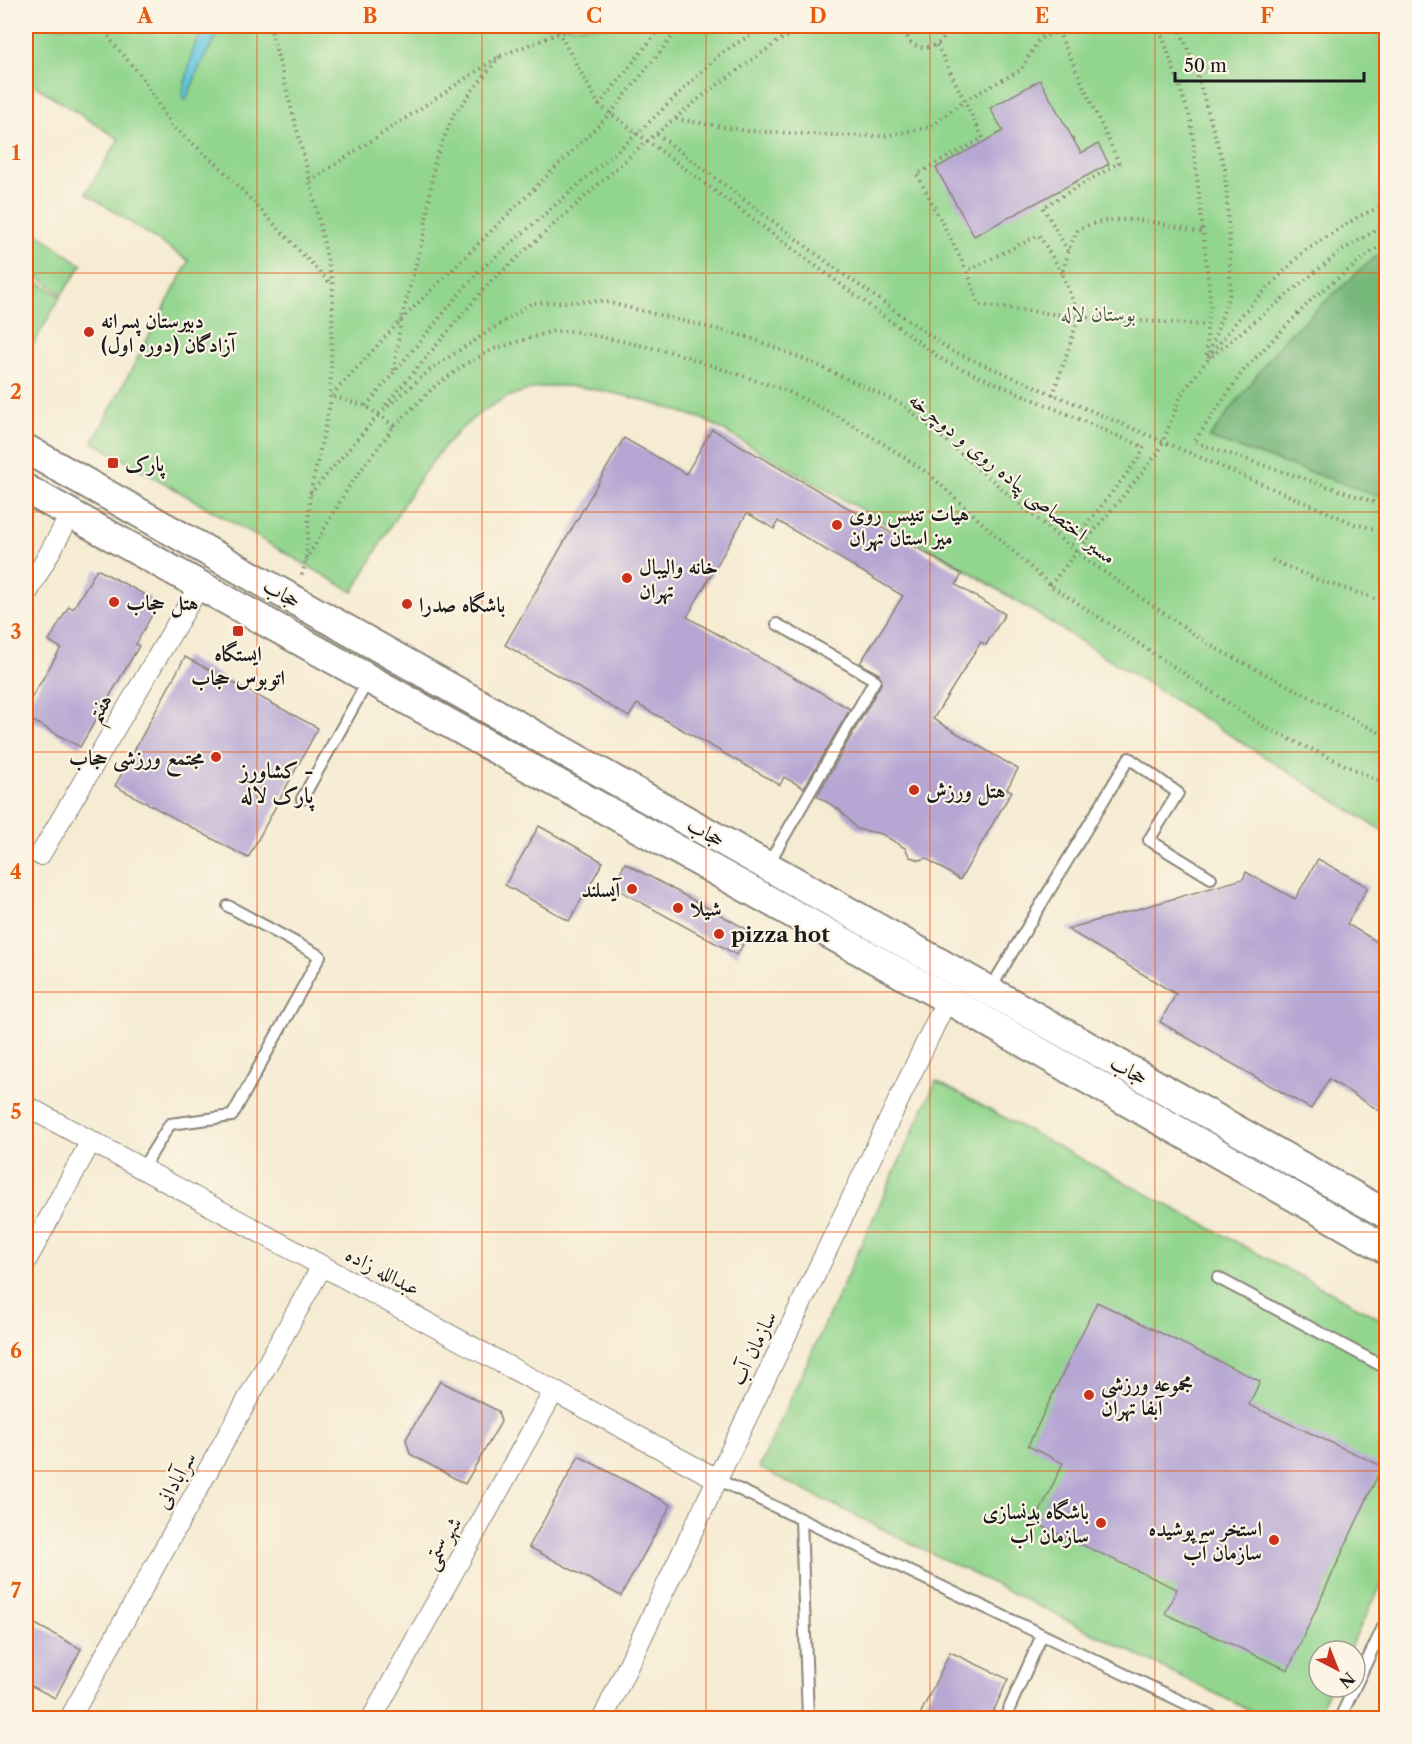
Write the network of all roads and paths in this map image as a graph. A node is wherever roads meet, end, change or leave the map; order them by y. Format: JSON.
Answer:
{"nodes":[{"id":1,"x":102,"y":26,"type":"edge"},
{"id":2,"x":270,"y":26,"type":"edge"},
{"id":3,"x":555,"y":26,"type":"edge"},
{"id":4,"x":570,"y":26,"type":"edge"},
{"id":5,"x":662,"y":26,"type":"edge"},
{"id":6,"x":681,"y":26,"type":"edge"},
{"id":7,"x":764,"y":26,"type":"edge"},
{"id":8,"x":813,"y":26,"type":"edge"},
{"id":9,"x":902,"y":26,"type":"edge"},
{"id":10,"x":949,"y":26,"type":"edge"},
{"id":11,"x":1071,"y":26,"type":"edge"},
{"id":12,"x":1159,"y":26,"type":"edge"},
{"id":13,"x":1178,"y":26,"type":"edge"},
{"id":14,"x":1058,"y":31,"type":"junction"},
{"id":15,"x":559,"y":34,"type":"junction"},
{"id":16,"x":938,"y":45,"type":"junction"},
{"id":17,"x":500,"y":56,"type":"junction"},
{"id":18,"x":965,"y":100,"type":"junction"},
{"id":19,"x":599,"y":105,"type":"junction"},
{"id":20,"x":610,"y":114,"type":"junction"},
{"id":21,"x":676,"y":119,"type":"junction"},
{"id":22,"x":638,"y":133,"type":"junction"},
{"id":23,"x":657,"y":134,"type":"junction"},
{"id":24,"x":648,"y":141,"type":"junction"},
{"id":25,"x":310,"y":181,"type":"junction"},
{"id":26,"x":1386,"y":204,"type":"edge"},
{"id":27,"x":1386,"y":224,"type":"edge"},
{"id":28,"x":1203,"y":232,"type":"junction"},
{"id":29,"x":1386,"y":241,"type":"edge"},
{"id":30,"x":1068,"y":252,"type":"junction"},
{"id":31,"x":967,"y":271,"type":"junction"},
{"id":32,"x":1062,"y":273,"type":"junction"},
{"id":33,"x":333,"y":285,"type":"junction"},
{"id":34,"x":1079,"y":316,"type":"junction"},
{"id":35,"x":402,"y":320,"type":"junction"},
{"id":36,"x":1207,"y":325,"type":"junction"},
{"id":37,"x":1207,"y":360,"type":"junction"},
{"id":38,"x":394,"y":372,"type":"junction"},
{"id":39,"x":1053,"y":395,"type":"junction"},
{"id":40,"x":331,"y":396,"type":"junction"},
{"id":41,"x":366,"y":406,"type":"junction"},
{"id":42,"x":379,"y":414,"type":"junction"},
{"id":43,"x":394,"y":426,"type":"junction"},
{"id":44,"x":1163,"y":443,"type":"junction"},
{"id":45,"x":26,"y":449,"type":"edge"},
{"id":46,"x":26,"y":489,"type":"edge"},
{"id":47,"x":310,"y":494,"type":"junction"},
{"id":48,"x":1386,"y":506,"type":"edge"},
{"id":49,"x":71,"y":514,"type":"junction"},
{"id":50,"x":1386,"y":532,"type":"edge"},
{"id":51,"x":1070,"y":546,"type":"junction"},
{"id":52,"x":1077,"y":553,"type":"junction"},
{"id":53,"x":306,"y":560,"type":"junction"},
{"id":54,"x":1272,"y":560,"type":"dead end"},
{"id":55,"x":200,"y":585,"type":"junction"},
{"id":56,"x":1050,"y":585,"type":"junction"},
{"id":57,"x":26,"y":595,"type":"edge"},
{"id":58,"x":289,"y":597,"type":"junction"},
{"id":59,"x":1386,"y":602,"type":"edge"},
{"id":60,"x":267,"y":622,"type":"junction"},
{"id":61,"x":777,"y":624,"type":"dead end"},
{"id":62,"x":370,"y":679,"type":"junction"},
{"id":63,"x":1386,"y":736,"type":"edge"},
{"id":64,"x":1386,"y":784,"type":"edge"},
{"id":65,"x":302,"y":800,"type":"dead end"},
{"id":66,"x":40,"y":855,"type":"dead end"},
{"id":67,"x":766,"y":866,"type":"junction"},
{"id":68,"x":1211,"y":878,"type":"dead end"},
{"id":69,"x":228,"y":906,"type":"dead end"},
{"id":70,"x":954,"y":987,"type":"junction"},
{"id":71,"x":989,"y":991,"type":"junction"},
{"id":72,"x":26,"y":1106,"type":"edge"},
{"id":73,"x":91,"y":1141,"type":"junction"},
{"id":74,"x":142,"y":1168,"type":"junction"},
{"id":75,"x":1386,"y":1214,"type":"edge"},
{"id":76,"x":1386,"y":1249,"type":"edge"},
{"id":77,"x":26,"y":1261,"type":"edge"},
{"id":78,"x":322,"y":1266,"type":"junction"},
{"id":79,"x":1218,"y":1278,"type":"dead end"},
{"id":80,"x":1386,"y":1368,"type":"edge"},
{"id":81,"x":554,"y":1390,"type":"junction"},
{"id":82,"x":717,"y":1479,"type":"junction"},
{"id":83,"x":801,"y":1519,"type":"junction"},
{"id":84,"x":1386,"y":1621,"type":"edge"},
{"id":85,"x":1042,"y":1635,"type":"junction"},
{"id":86,"x":70,"y":1719,"type":"edge"},
{"id":87,"x":372,"y":1719,"type":"edge"},
{"id":88,"x":603,"y":1719,"type":"edge"},
{"id":89,"x":808,"y":1719,"type":"edge"},
{"id":90,"x":1005,"y":1719,"type":"edge"},
{"id":91,"x":1216,"y":1719,"type":"edge"},
{"id":92,"x":1340,"y":1719,"type":"edge"}],
"edges":[{"from":1,"to":33,"type":"path"},
{"from":2,"to":25,"type":"path"},
{"from":3,"to":15,"type":"path"},
{"from":4,"to":15,"type":"path"},
{"from":5,"to":19,"type":"path"},
{"from":6,"to":20,"type":"path"},
{"from":7,"to":22,"type":"path"},
{"from":8,"to":21,"type":"path"},
{"from":9,"to":16,"type":"path"},
{"from":10,"to":16,"type":"path"},
{"from":11,"to":14,"type":"path"},
{"from":12,"to":28,"type":"path"},
{"from":13,"to":37,"type":"path"},
{"from":14,"to":18,"type":"path"},
{"from":14,"to":30,"type":"path"},
{"from":15,"to":17,"type":"path"},
{"from":15,"to":19,"type":"path"},
{"from":16,"to":18,"type":"path"},
{"from":17,"to":25,"type":"path"},
{"from":17,"to":35,"type":"path"},
{"from":18,"to":21,"type":"path"},
{"from":18,"to":31,"type":"path"},
{"from":19,"to":20,"type":"path"},
{"from":20,"to":22,"type":"path"},
{"from":20,"to":35,"type":"path"},
{"from":21,"to":23,"type":"path"},
{"from":22,"to":24,"type":"path"},
{"from":22,"to":38,"type":"path"},
{"from":23,"to":24,"type":"path"},
{"from":23,"to":39,"type":"path"},
{"from":24,"to":42,"type":"path"},
{"from":24,"to":51,"type":"path"},
{"from":25,"to":33,"type":"path"},
{"from":26,"to":37,"type":"path"},
{"from":27,"to":37,"type":"path"},
{"from":28,"to":30,"type":"path"},
{"from":28,"to":36,"type":"path"},
{"from":29,"to":48,"type":"path"},
{"from":30,"to":32,"type":"path"},
{"from":31,"to":32,"type":"path"},
{"from":31,"to":34,"type":"path"},
{"from":32,"to":34,"type":"path"},
{"from":33,"to":40,"type":"path"},
{"from":34,"to":36,"type":"path"},
{"from":34,"to":39,"type":"path"},
{"from":35,"to":38,"type":"path"},
{"from":35,"to":40,"type":"path"},
{"from":36,"to":37,"type":"path"},
{"from":37,"to":44,"type":"path"},
{"from":38,"to":41,"type":"path"},
{"from":39,"to":44,"type":"path"},
{"from":40,"to":41,"type":"path"},
{"from":40,"to":47,"type":"path"},
{"from":41,"to":42,"type":"path"},
{"from":42,"to":43,"type":"path"},
{"from":42,"to":47,"type":"path"},
{"from":42,"to":51,"type":"path","name":"مسیر اختصاصی پیاده روی و دوچرخه"},
{"from":43,"to":53,"type":"path"},
{"from":43,"to":56,"type":"path"},
{"from":44,"to":50,"type":"path"},
{"from":44,"to":52,"type":"path"},
{"from":45,"to":58,"type":"main road","name":"حجاب"},
{"from":46,"to":49,"type":"main road","name":"حجاب"},
{"from":47,"to":53,"type":"path"},
{"from":49,"to":55,"type":"main road","name":"حجاب"},
{"from":49,"to":57,"type":"street"},
{"from":51,"to":52,"type":"path","name":"مسیر اختصاصی پیاده روی و دوچرخه"},
{"from":52,"to":56,"type":"path"},
{"from":52,"to":63,"type":"path","name":"مسیر اختصاصی پیاده روی و دوچرخه"},
{"from":53,"to":58,"type":"path"},
{"from":54,"to":59,"type":"path"},
{"from":55,"to":60,"type":"main road","name":"حجاب"},
{"from":55,"to":66,"type":"street","name":"هفتم"},
{"from":56,"to":64,"type":"path"},
{"from":58,"to":60,"type":"main road"},
{"from":58,"to":67,"type":"main road","name":"حجاب"},
{"from":60,"to":62,"type":"main road","name":"حجاب"},
{"from":61,"to":67,"type":"lane"},
{"from":62,"to":65,"type":"lane"},
{"from":62,"to":70,"type":"main road","name":"حجاب"},
{"from":67,"to":70,"type":"main road","name":"حجاب"},
{"from":68,"to":71,"type":"lane"},
{"from":69,"to":74,"type":"lane"},
{"from":70,"to":71,"type":"main road","name":"حجاب"},
{"from":70,"to":76,"type":"main road","name":"حجاب"},
{"from":70,"to":82,"type":"street","name":"سازمان آب"},
{"from":71,"to":75,"type":"main road","name":"حجاب"},
{"from":72,"to":73,"type":"street","name":"عبدالله زاده"},
{"from":73,"to":74,"type":"street","name":"عبدالله زاده"},
{"from":73,"to":77,"type":"street"},
{"from":74,"to":78,"type":"street","name":"عبدالله زاده"},
{"from":78,"to":81,"type":"street","name":"عبدالله زاده"},
{"from":78,"to":86,"type":"street","name":"سرآبادانی"},
{"from":79,"to":80,"type":"lane"},
{"from":81,"to":82,"type":"street","name":"عبدالله زاده"},
{"from":81,"to":87,"type":"street","name":"شهرستمی"},
{"from":82,"to":83,"type":"lane"},
{"from":82,"to":88,"type":"street","name":"سازمان آب"},
{"from":83,"to":85,"type":"lane"},
{"from":83,"to":89,"type":"lane"},
{"from":84,"to":92,"type":"lane"},
{"from":85,"to":90,"type":"lane"},
{"from":85,"to":91,"type":"lane"}]}
